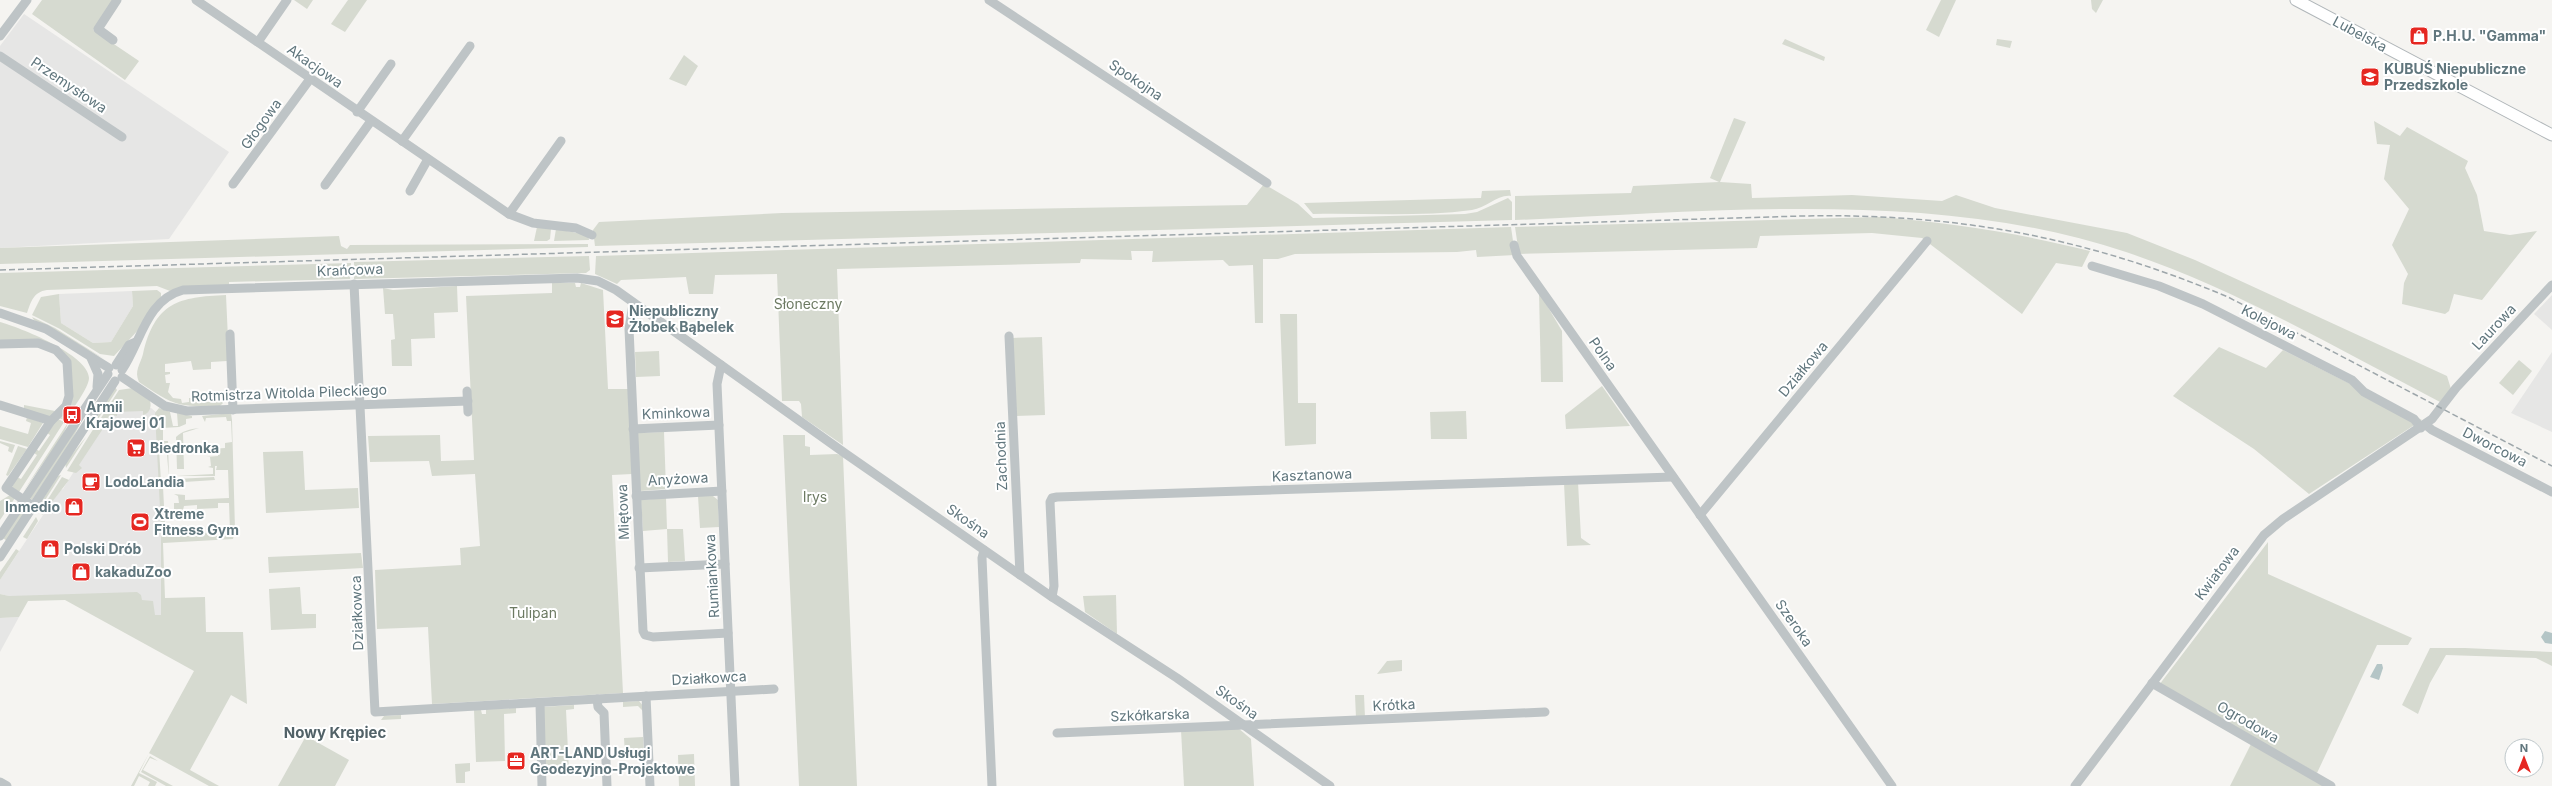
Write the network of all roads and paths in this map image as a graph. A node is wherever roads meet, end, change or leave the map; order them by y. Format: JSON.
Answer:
{"nodes":[{"id":1,"x":117,"y":0,"type":"edge"},
{"id":2,"x":196,"y":0,"type":"edge"},
{"id":3,"x":287,"y":0,"type":"edge"},
{"id":4,"x":989,"y":0,"type":"edge"},
{"id":5,"x":2296,"y":0,"type":"edge"},
{"id":6,"x":24,"y":3,"type":"edge"},
{"id":7,"x":0,"y":36,"type":"edge"},
{"id":8,"x":113,"y":40,"type":"dead end"},
{"id":9,"x":258,"y":42,"type":"junction"},
{"id":10,"x":470,"y":46,"type":"dead end"},
{"id":11,"x":0,"y":56,"type":"edge"},
{"id":12,"x":392,"y":64,"type":"dead end"},
{"id":13,"x":310,"y":79,"type":"junction"},
{"id":14,"x":357,"y":112,"type":"junction"},
{"id":15,"x":371,"y":121,"type":"junction"},
{"id":16,"x":2552,"y":135,"type":"edge"},
{"id":17,"x":122,"y":137,"type":"dead end"},
{"id":18,"x":402,"y":141,"type":"junction"},
{"id":19,"x":561,"y":141,"type":"dead end"},
{"id":20,"x":428,"y":159,"type":"junction"},
{"id":21,"x":1267,"y":183,"type":"dead end"},
{"id":22,"x":234,"y":184,"type":"dead end"},
{"id":23,"x":325,"y":185,"type":"dead end"},
{"id":24,"x":410,"y":191,"type":"dead end"},
{"id":25,"x":509,"y":214,"type":"junction"},
{"id":26,"x":592,"y":236,"type":"dead end"},
{"id":27,"x":1927,"y":241,"type":"dead end"},
{"id":28,"x":1514,"y":245,"type":"dead end"},
{"id":29,"x":2092,"y":266,"type":"dead end"},
{"id":30,"x":591,"y":279,"type":"joint"},
{"id":31,"x":354,"y":284,"type":"junction"},
{"id":32,"x":2552,"y":285,"type":"edge"},
{"id":33,"x":634,"y":304,"type":"junction"},
{"id":34,"x":0,"y":313,"type":"edge"},
{"id":35,"x":230,"y":334,"type":"dead end"},
{"id":36,"x":1009,"y":336,"type":"dead end"},
{"id":37,"x":0,"y":344,"type":"edge"},
{"id":38,"x":90,"y":356,"type":"junction"},
{"id":39,"x":721,"y":365,"type":"junction"},
{"id":40,"x":115,"y":373,"type":"junction"},
{"id":41,"x":97,"y":388,"type":"junction"},
{"id":42,"x":467,"y":392,"type":"dead end"},
{"id":43,"x":468,"y":401,"type":"junction"},
{"id":44,"x":0,"y":405,"type":"edge"},
{"id":45,"x":360,"y":405,"type":"junction"},
{"id":46,"x":233,"y":410,"type":"junction"},
{"id":47,"x":468,"y":412,"type":"dead end"},
{"id":48,"x":51,"y":421,"type":"junction"},
{"id":49,"x":719,"y":426,"type":"junction"},
{"id":50,"x":2423,"y":426,"type":"junction"},
{"id":51,"x":633,"y":428,"type":"junction"},
{"id":52,"x":1673,"y":477,"type":"junction"},
{"id":53,"x":722,"y":491,"type":"junction"},
{"id":54,"x":2552,"y":492,"type":"edge"},
{"id":55,"x":636,"y":496,"type":"junction"},
{"id":56,"x":24,"y":499,"type":"junction"},
{"id":57,"x":34,"y":506,"type":"junction"},
{"id":58,"x":1700,"y":515,"type":"junction"},
{"id":59,"x":0,"y":536,"type":"edge"},
{"id":60,"x":984,"y":550,"type":"junction"},
{"id":61,"x":0,"y":557,"type":"edge"},
{"id":62,"x":725,"y":564,"type":"junction"},
{"id":63,"x":639,"y":568,"type":"junction"},
{"id":64,"x":1020,"y":575,"type":"junction"},
{"id":65,"x":1052,"y":597,"type":"junction"},
{"id":66,"x":728,"y":633,"type":"junction"},
{"id":67,"x":2152,"y":683,"type":"junction"},
{"id":68,"x":774,"y":689,"type":"dead end"},
{"id":69,"x":731,"y":691,"type":"junction"},
{"id":70,"x":646,"y":696,"type":"junction"},
{"id":71,"x":540,"y":703,"type":"junction"},
{"id":72,"x":597,"y":703,"type":"junction"},
{"id":73,"x":1545,"y":712,"type":"dead end"},
{"id":74,"x":1244,"y":725,"type":"junction"},
{"id":75,"x":1056,"y":733,"type":"dead end"},
{"id":76,"x":0,"y":782,"type":"edge"},
{"id":77,"x":8,"y":786,"type":"edge"},
{"id":78,"x":542,"y":786,"type":"edge"},
{"id":79,"x":607,"y":786,"type":"edge"},
{"id":80,"x":650,"y":786,"type":"edge"},
{"id":81,"x":735,"y":786,"type":"edge"},
{"id":82,"x":992,"y":786,"type":"edge"},
{"id":83,"x":1330,"y":786,"type":"edge"},
{"id":84,"x":1892,"y":786,"type":"edge"},
{"id":85,"x":2075,"y":786,"type":"edge"},
{"id":86,"x":2331,"y":786,"type":"edge"}],
"edges":[{"from":1,"to":8,"type":"street"},
{"from":2,"to":9,"type":"street","name":"Akacjowa"},
{"from":3,"to":9,"type":"street"},
{"from":4,"to":21,"type":"street","name":"Spokojna"},
{"from":5,"to":16,"type":"main road","name":"Lubelska"},
{"from":6,"to":7,"type":"street"},
{"from":9,"to":13,"type":"street","name":"Akacjowa"},
{"from":10,"to":18,"type":"street"},
{"from":11,"to":17,"type":"street","name":"Przemysłowa"},
{"from":12,"to":14,"type":"street"},
{"from":13,"to":14,"type":"street","name":"Akacjowa"},
{"from":13,"to":22,"type":"street","name":"Głogowa"},
{"from":14,"to":15,"type":"street","name":"Akacjowa"},
{"from":15,"to":18,"type":"street","name":"Akacjowa"},
{"from":15,"to":23,"type":"street"},
{"from":18,"to":20,"type":"street","name":"Akacjowa"},
{"from":19,"to":25,"type":"street"},
{"from":20,"to":24,"type":"street"},
{"from":20,"to":25,"type":"street","name":"Akacjowa"},
{"from":25,"to":26,"type":"street","name":"Akacjowa"},
{"from":27,"to":58,"type":"street","name":"Działkowa"},
{"from":28,"to":52,"type":"street","name":"Polna"},
{"from":29,"to":50,"type":"street","name":"Kolejowa"},
{"from":30,"to":31,"type":"street","name":"Krańcowa"},
{"from":30,"to":33,"type":"street","name":"Skośna"},
{"from":31,"to":40,"type":"street","name":"Krańcowa"},
{"from":31,"to":45,"type":"street","name":"Działkowca"},
{"from":32,"to":50,"type":"street","name":"Laurowa"},
{"from":33,"to":39,"type":"street","name":"Skośna"},
{"from":33,"to":51,"type":"street","name":"Miętowa"},
{"from":34,"to":38,"type":"street","name":"Rotmistrza Witolda Pileckiego"},
{"from":35,"to":46,"type":"street","name":"Rotmistrza Witolda Pileckiego"},
{"from":36,"to":64,"type":"street","name":"Zachodnia"},
{"from":37,"to":48,"type":"street"},
{"from":38,"to":40,"type":"street","name":"Rotmistrza Witolda Pileckiego"},
{"from":38,"to":41,"type":"street"},
{"from":39,"to":49,"type":"street","name":"Rumiankowa"},
{"from":39,"to":60,"type":"street","name":"Skośna"},
{"from":40,"to":41,"type":"street"},
{"from":40,"to":46,"type":"street","name":"Rotmistrza Witolda Pileckiego"},
{"from":40,"to":57,"type":"street"},
{"from":41,"to":56,"type":"street"},
{"from":42,"to":43,"type":"street"},
{"from":43,"to":45,"type":"street","name":"Rotmistrza Witolda Pileckiego"},
{"from":43,"to":47,"type":"street"},
{"from":44,"to":48,"type":"street"},
{"from":45,"to":46,"type":"street","name":"Rotmistrza Witolda Pileckiego"},
{"from":45,"to":71,"type":"street","name":"Działkowca"},
{"from":48,"to":56,"type":"street"},
{"from":49,"to":51,"type":"street","name":"Kminkowa"},
{"from":49,"to":53,"type":"street","name":"Rumiankowa"},
{"from":50,"to":54,"type":"street","name":"Dworcowa"},
{"from":50,"to":67,"type":"street","name":"Kwiatowa"},
{"from":51,"to":55,"type":"street","name":"Miętowa"},
{"from":52,"to":58,"type":"street","name":"Szeroka"},
{"from":52,"to":65,"type":"street","name":"Kasztanowa"},
{"from":53,"to":55,"type":"street","name":"Anyżowa"},
{"from":53,"to":62,"type":"street","name":"Rumiankowa"},
{"from":55,"to":63,"type":"street","name":"Miętowa"},
{"from":56,"to":57,"type":"street"},
{"from":56,"to":59,"type":"street"},
{"from":57,"to":61,"type":"street"},
{"from":58,"to":84,"type":"street","name":"Szeroka"},
{"from":60,"to":64,"type":"street","name":"Skośna"},
{"from":60,"to":82,"type":"street"},
{"from":62,"to":63,"type":"street"},
{"from":62,"to":66,"type":"street","name":"Rumiankowa"},
{"from":63,"to":66,"type":"street","name":"Miętowa"},
{"from":64,"to":65,"type":"street","name":"Skośna"},
{"from":65,"to":74,"type":"street","name":"Skośna"},
{"from":66,"to":69,"type":"street","name":"Rumiankowa"},
{"from":67,"to":85,"type":"street","name":"Kwiatowa"},
{"from":67,"to":86,"type":"street","name":"Ogrodowa"},
{"from":68,"to":69,"type":"street","name":"Działkowca"},
{"from":69,"to":70,"type":"street","name":"Działkowca"},
{"from":69,"to":81,"type":"street","name":"Rumiankowa"},
{"from":70,"to":72,"type":"street","name":"Działkowca"},
{"from":70,"to":80,"type":"street"},
{"from":71,"to":72,"type":"street","name":"Działkowca"},
{"from":71,"to":78,"type":"street"},
{"from":72,"to":79,"type":"street"},
{"from":73,"to":74,"type":"street","name":"Krótka"},
{"from":74,"to":75,"type":"street","name":"Szkółkarska"},
{"from":74,"to":83,"type":"street","name":"Skośna"},
{"from":76,"to":77,"type":"street"}]}
